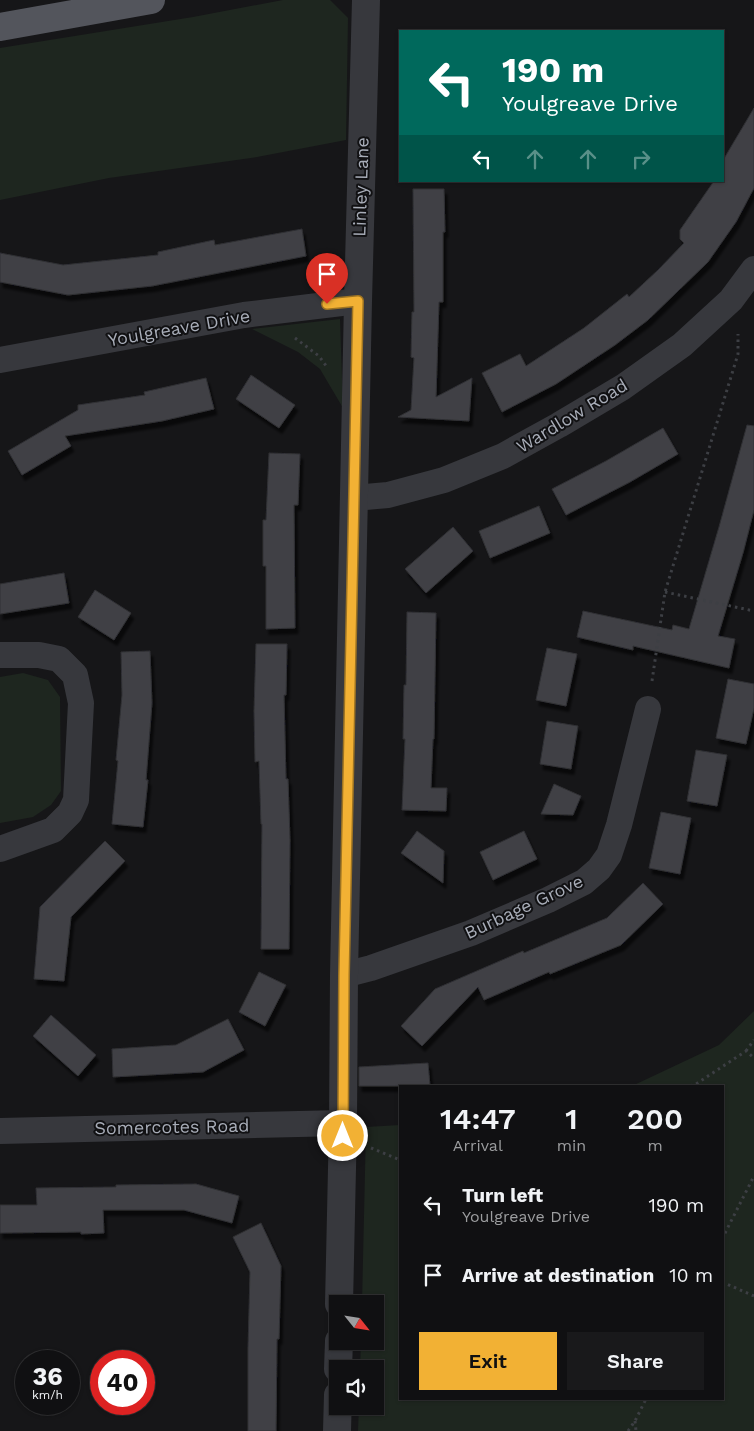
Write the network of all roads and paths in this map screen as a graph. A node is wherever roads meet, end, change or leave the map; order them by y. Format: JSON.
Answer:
{"nodes":[{"id":1,"x":151,"y":0,"type":"edge"},
{"id":2,"x":366,"y":0,"type":"edge"},
{"id":3,"x":0,"y":27,"type":"edge"},
{"id":4,"x":754,"y":269,"type":"edge"},
{"id":5,"x":731,"y":300,"type":"junction"},
{"id":6,"x":358,"y":301,"type":"junction"},
{"id":7,"x":288,"y":335,"type":"dead end"},
{"id":8,"x":0,"y":360,"type":"edge"},
{"id":9,"x":330,"y":372,"type":"dead end"},
{"id":10,"x":354,"y":498,"type":"junction"},
{"id":11,"x":665,"y":592,"type":"junction"},
{"id":12,"x":754,"y":611,"type":"edge"},
{"id":13,"x":0,"y":655,"type":"edge"},
{"id":14,"x":648,"y":709,"type":"joint"},
{"id":15,"x":0,"y":849,"type":"edge"},
{"id":16,"x":344,"y":975,"type":"junction"},
{"id":17,"x":754,"y":1040,"type":"edge"},
{"id":18,"x":746,"y":1051,"type":"junction"},
{"id":19,"x":754,"y":1058,"type":"edge"},
{"id":20,"x":693,"y":1085,"type":"edge"},
{"id":21,"x":343,"y":1123,"type":"junction"},
{"id":22,"x":0,"y":1131,"type":"edge"},
{"id":23,"x":754,"y":1176,"type":"edge"},
{"id":24,"x":724,"y":1234,"type":"edge"},
{"id":25,"x":724,"y":1283,"type":"edge"},
{"id":26,"x":339,"y":1295,"type":"edge"},
{"id":27,"x":754,"y":1296,"type":"edge"},
{"id":28,"x":645,"y":1400,"type":"edge"},
{"id":29,"x":337,"y":1415,"type":"edge"},
{"id":30,"x":635,"y":1420,"type":"junction"},
{"id":31,"x":337,"y":1431,"type":"edge"},
{"id":32,"x":628,"y":1431,"type":"edge"},
{"id":33,"x":636,"y":1431,"type":"edge"}],
"edges":[{"from":1,"to":3,"type":"main road"},
{"from":2,"to":6,"type":"street","name":"Linley Lane"},
{"from":4,"to":5,"type":"street","name":"Wardlow Road"},
{"from":5,"to":10,"type":"street","name":"Wardlow Road"},
{"from":5,"to":11,"type":"path"},
{"from":6,"to":8,"type":"street","name":"Youlgreave Drive"},
{"from":6,"to":10,"type":"street","name":"Linley Lane"},
{"from":7,"to":9,"type":"path"},
{"from":10,"to":16,"type":"street","name":"Linley Lane"},
{"from":11,"to":12,"type":"path"},
{"from":11,"to":14,"type":"path"},
{"from":13,"to":15,"type":"street"},
{"from":14,"to":16,"type":"street","name":"Burbage Grove"},
{"from":16,"to":21,"type":"street","name":"Linley Lane"},
{"from":17,"to":18,"type":"path"},
{"from":18,"to":19,"type":"path"},
{"from":18,"to":20,"type":"path"},
{"from":21,"to":22,"type":"street","name":"Somercotes Road"},
{"from":21,"to":26,"type":"street","name":"Linley Lane"},
{"from":23,"to":24,"type":"path"},
{"from":25,"to":27,"type":"path"},
{"from":28,"to":30,"type":"path"},
{"from":29,"to":31,"type":"street"},
{"from":30,"to":32,"type":"path"},
{"from":30,"to":33,"type":"path"}]}
